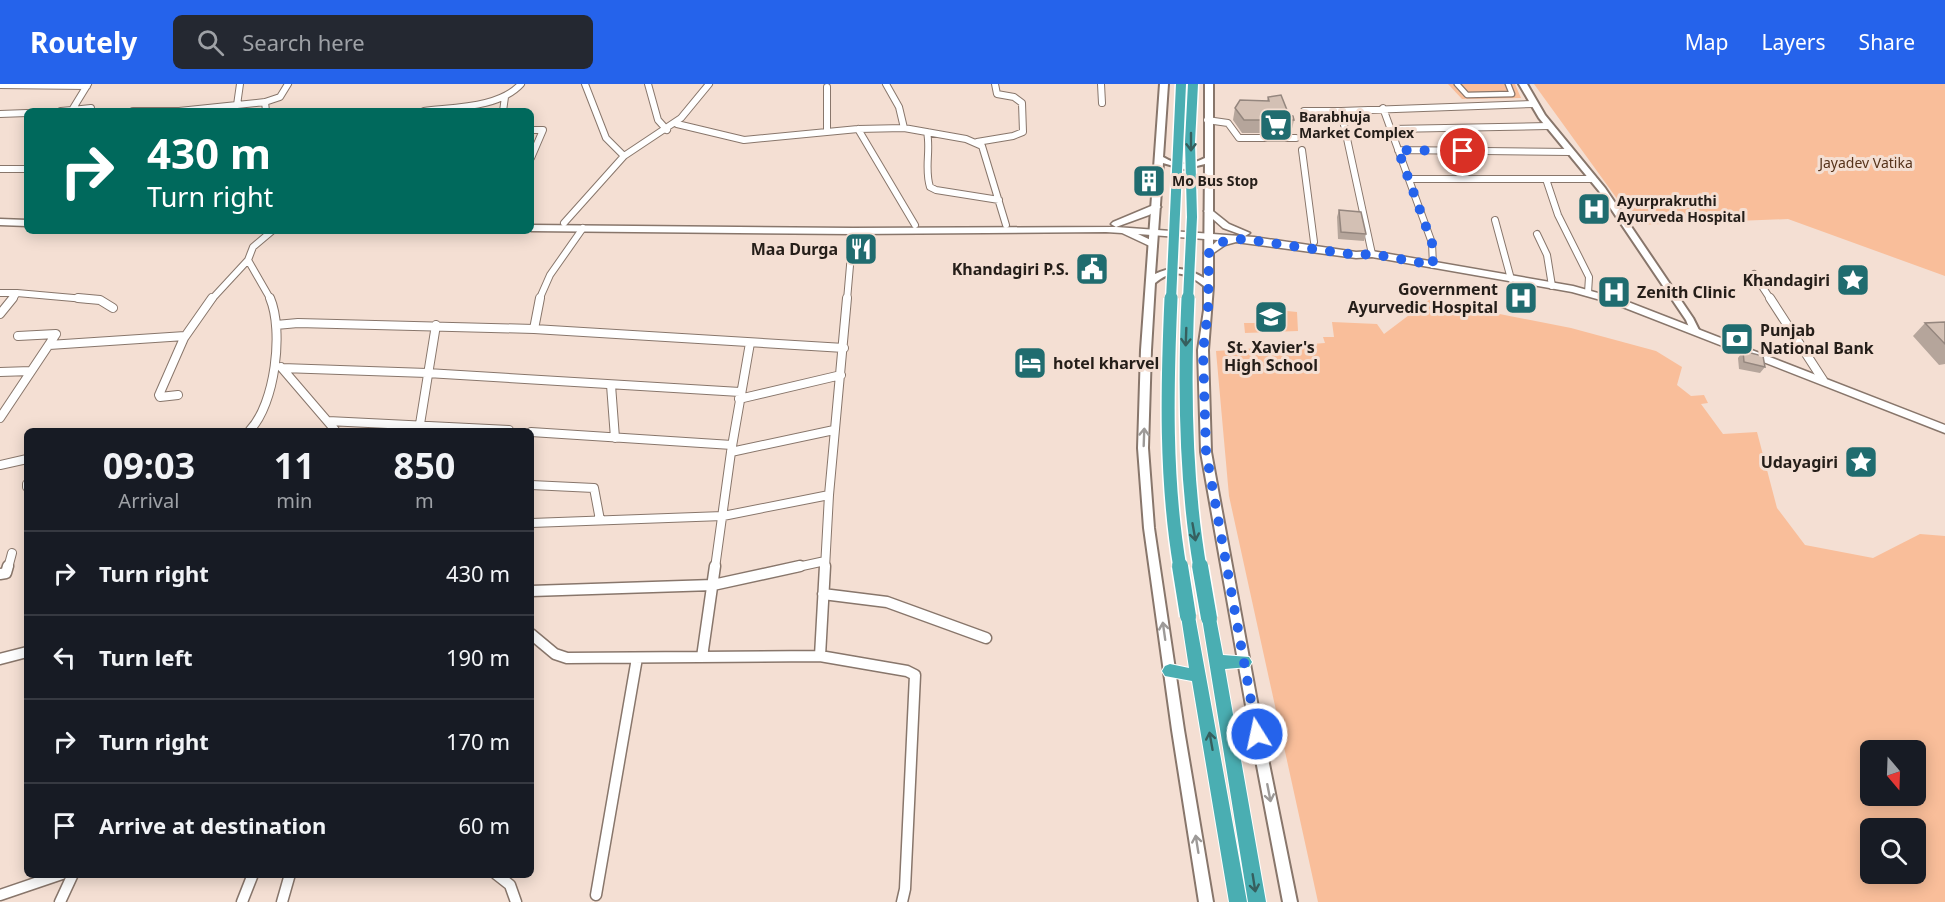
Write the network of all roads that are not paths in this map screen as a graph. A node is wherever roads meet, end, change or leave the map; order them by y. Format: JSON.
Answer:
{"nodes":[{"id":1,"x":240,"y":84,"type":"edge"},
{"id":2,"x":288,"y":84,"type":"edge"},
{"id":3,"x":521,"y":84,"type":"edge"},
{"id":4,"x":585,"y":84,"type":"edge"},
{"id":5,"x":648,"y":84,"type":"edge"},
{"id":6,"x":709,"y":84,"type":"edge"},
{"id":7,"x":886,"y":84,"type":"edge"},
{"id":8,"x":995,"y":84,"type":"edge"},
{"id":9,"x":1101,"y":84,"type":"edge"},
{"id":10,"x":1164,"y":84,"type":"edge"},
{"id":11,"x":1181,"y":84,"type":"edge"},
{"id":12,"x":1192,"y":84,"type":"edge"},
{"id":13,"x":1209,"y":84,"type":"edge"},
{"id":14,"x":1218,"y":84,"type":"edge"},
{"id":15,"x":1457,"y":84,"type":"edge"},
{"id":16,"x":1508,"y":84,"type":"edge"},
{"id":17,"x":1523,"y":84,"type":"edge"},
{"id":18,"x":0,"y":85,"type":"edge"},
{"id":19,"x":42,"y":85,"type":"edge"},
{"id":20,"x":87,"y":85,"type":"edge"},
{"id":21,"x":826,"y":87,"type":"dead end"},
{"id":22,"x":505,"y":97,"type":"junction"},
{"id":23,"x":265,"y":102,"type":"junction"},
{"id":24,"x":1102,"y":104,"type":"dead end"},
{"id":25,"x":1534,"y":104,"type":"junction"},
{"id":26,"x":237,"y":105,"type":"junction"},
{"id":27,"x":73,"y":108,"type":"edge"},
{"id":28,"x":208,"y":108,"type":"edge"},
{"id":29,"x":266,"y":108,"type":"edge"},
{"id":30,"x":441,"y":108,"type":"edge"},
{"id":31,"x":503,"y":108,"type":"edge"},
{"id":32,"x":1383,"y":108,"type":"junction"},
{"id":33,"x":1304,"y":111,"type":"dead end"},
{"id":34,"x":1341,"y":111,"type":"junction"},
{"id":35,"x":24,"y":113,"type":"edge"},
{"id":36,"x":0,"y":114,"type":"edge"},
{"id":37,"x":1207,"y":120,"type":"junction"},
{"id":38,"x":678,"y":124,"type":"junction"},
{"id":39,"x":1549,"y":126,"type":"junction"},
{"id":40,"x":904,"y":128,"type":"junction"},
{"id":41,"x":858,"y":129,"type":"junction"},
{"id":42,"x":1391,"y":129,"type":"junction"},
{"id":43,"x":534,"y":130,"type":"edge"},
{"id":44,"x":667,"y":130,"type":"junction"},
{"id":45,"x":827,"y":132,"type":"junction"},
{"id":46,"x":927,"y":132,"type":"junction"},
{"id":47,"x":1296,"y":138,"type":"dead end"},
{"id":48,"x":977,"y":142,"type":"junction"},
{"id":49,"x":534,"y":150,"type":"edge"},
{"id":50,"x":1302,"y":150,"type":"dead end"},
{"id":51,"x":1398,"y":150,"type":"junction"},
{"id":52,"x":1570,"y":152,"type":"junction"},
{"id":53,"x":624,"y":156,"type":"junction"},
{"id":54,"x":1159,"y":158,"type":"junction"},
{"id":55,"x":1209,"y":159,"type":"junction"},
{"id":56,"x":0,"y":169,"type":"edge"},
{"id":57,"x":24,"y":169,"type":"edge"},
{"id":58,"x":1409,"y":178,"type":"junction"},
{"id":59,"x":1546,"y":179,"type":"junction"},
{"id":60,"x":1593,"y":179,"type":"junction"},
{"id":61,"x":999,"y":200,"type":"junction"},
{"id":62,"x":1156,"y":207,"type":"junction"},
{"id":63,"x":1209,"y":212,"type":"junction"},
{"id":64,"x":1495,"y":220,"type":"dead end"},
{"id":65,"x":1,"y":223,"type":"edge"},
{"id":66,"x":24,"y":223,"type":"edge"},
{"id":67,"x":534,"y":223,"type":"edge"},
{"id":68,"x":564,"y":223,"type":"junction"},
{"id":69,"x":915,"y":225,"type":"junction"},
{"id":70,"x":1006,"y":225,"type":"junction"},
{"id":71,"x":629,"y":226,"type":"junction"},
{"id":72,"x":1029,"y":227,"type":"junction"},
{"id":73,"x":1116,"y":227,"type":"junction"},
{"id":74,"x":1155,"y":227,"type":"junction"},
{"id":75,"x":534,"y":228,"type":"edge"},
{"id":76,"x":583,"y":228,"type":"junction"},
{"id":77,"x":853,"y":231,"type":"junction"},
{"id":78,"x":1208,"y":233,"type":"junction"},
{"id":79,"x":268,"y":234,"type":"edge"},
{"id":80,"x":1537,"y":234,"type":"dead end"},
{"id":81,"x":1244,"y":236,"type":"junction"},
{"id":82,"x":1314,"y":242,"type":"junction"},
{"id":83,"x":1154,"y":245,"type":"junction"},
{"id":84,"x":1209,"y":253,"type":"junction"},
{"id":85,"x":1372,"y":254,"type":"junction"},
{"id":86,"x":248,"y":260,"type":"junction"},
{"id":87,"x":1433,"y":265,"type":"junction"},
{"id":88,"x":1754,"y":274,"type":"dead end"},
{"id":89,"x":1511,"y":279,"type":"junction"},
{"id":90,"x":1151,"y":282,"type":"junction"},
{"id":91,"x":1209,"y":286,"type":"junction"},
{"id":92,"x":1552,"y":286,"type":"junction"},
{"id":93,"x":0,"y":293,"type":"edge"},
{"id":94,"x":17,"y":293,"type":"junction"},
{"id":95,"x":1588,"y":293,"type":"junction"},
{"id":96,"x":113,"y":308,"type":"dead end"},
{"id":97,"x":0,"y":314,"type":"edge"},
{"id":98,"x":436,"y":324,"type":"junction"},
{"id":99,"x":276,"y":325,"type":"junction"},
{"id":100,"x":534,"y":328,"type":"junction"},
{"id":101,"x":1694,"y":330,"type":"junction"},
{"id":102,"x":18,"y":336,"type":"dead end"},
{"id":103,"x":185,"y":336,"type":"junction"},
{"id":104,"x":750,"y":343,"type":"junction"},
{"id":105,"x":49,"y":345,"type":"junction"},
{"id":106,"x":844,"y":348,"type":"junction"},
{"id":107,"x":273,"y":362,"type":"junction"},
{"id":108,"x":282,"y":368,"type":"junction"},
{"id":109,"x":32,"y":371,"type":"junction"},
{"id":110,"x":0,"y":372,"type":"edge"},
{"id":111,"x":427,"y":373,"type":"junction"},
{"id":112,"x":841,"y":375,"type":"junction"},
{"id":113,"x":1823,"y":380,"type":"junction"},
{"id":114,"x":611,"y":385,"type":"junction"},
{"id":115,"x":178,"y":395,"type":"dead end"},
{"id":116,"x":740,"y":396,"type":"junction"},
{"id":117,"x":0,"y":418,"type":"edge"},
{"id":118,"x":328,"y":421,"type":"junction"},
{"id":119,"x":420,"y":424,"type":"junction"},
{"id":120,"x":252,"y":428,"type":"edge"},
{"id":121,"x":333,"y":428,"type":"edge"},
{"id":122,"x":479,"y":428,"type":"edge"},
{"id":123,"x":1945,"y":429,"type":"edge"},
{"id":124,"x":834,"y":430,"type":"junction"},
{"id":125,"x":534,"y":432,"type":"edge"},
{"id":126,"x":615,"y":438,"type":"junction"},
{"id":127,"x":731,"y":448,"type":"junction"},
{"id":128,"x":24,"y":460,"type":"edge"},
{"id":129,"x":0,"y":465,"type":"edge"},
{"id":130,"x":534,"y":485,"type":"edge"},
{"id":131,"x":829,"y":495,"type":"junction"},
{"id":132,"x":723,"y":516,"type":"junction"},
{"id":133,"x":600,"y":520,"type":"junction"},
{"id":134,"x":534,"y":523,"type":"edge"},
{"id":135,"x":12,"y":553,"type":"dead end"},
{"id":136,"x":825,"y":561,"type":"junction"},
{"id":137,"x":0,"y":574,"type":"edge"},
{"id":138,"x":713,"y":585,"type":"junction"},
{"id":139,"x":534,"y":591,"type":"edge"},
{"id":140,"x":823,"y":594,"type":"junction"},
{"id":141,"x":534,"y":636,"type":"edge"},
{"id":142,"x":986,"y":638,"type":"dead end"},
{"id":143,"x":24,"y":653,"type":"edge"},
{"id":144,"x":820,"y":656,"type":"junction"},
{"id":145,"x":702,"y":657,"type":"junction"},
{"id":146,"x":637,"y":658,"type":"junction"},
{"id":147,"x":0,"y":659,"type":"edge"},
{"id":148,"x":1217,"y":662,"type":"junction"},
{"id":149,"x":1244,"y":662,"type":"junction"},
{"id":150,"x":1170,"y":671,"type":"junction"},
{"id":151,"x":1199,"y":676,"type":"junction"},
{"id":152,"x":51,"y":878,"type":"edge"},
{"id":153,"x":71,"y":878,"type":"edge"},
{"id":154,"x":251,"y":878,"type":"edge"},
{"id":155,"x":289,"y":878,"type":"edge"},
{"id":156,"x":501,"y":878,"type":"edge"},
{"id":157,"x":0,"y":895,"type":"edge"},
{"id":158,"x":596,"y":895,"type":"dead end"},
{"id":159,"x":60,"y":902,"type":"edge"},
{"id":160,"x":242,"y":902,"type":"edge"},
{"id":161,"x":282,"y":902,"type":"edge"},
{"id":162,"x":516,"y":902,"type":"edge"},
{"id":163,"x":902,"y":902,"type":"edge"},
{"id":164,"x":1206,"y":902,"type":"edge"},
{"id":165,"x":1238,"y":902,"type":"edge"},
{"id":166,"x":1257,"y":902,"type":"edge"},
{"id":167,"x":1290,"y":902,"type":"edge"}],
"edges":[{"from":1,"to":26,"type":"street"},
{"from":2,"to":23,"type":"street"},
{"from":3,"to":22,"type":"street"},
{"from":4,"to":53,"type":"street"},
{"from":5,"to":44,"type":"street"},
{"from":6,"to":38,"type":"street"},
{"from":7,"to":40,"type":"street"},
{"from":8,"to":48,"type":"street"},
{"from":9,"to":24,"type":"street"},
{"from":10,"to":54,"type":"street"},
{"from":11,"to":151,"type":"highway","bridge":true},
{"from":12,"to":148,"type":"highway","one_way":true,"bridge":true},
{"from":13,"to":14,"type":"street"},
{"from":13,"to":37,"type":"street"},
{"from":15,"to":16,"type":"street"},
{"from":17,"to":25,"type":"street"},
{"from":18,"to":19,"type":"street"},
{"from":19,"to":20,"type":"street"},
{"from":20,"to":27,"type":"street"},
{"from":21,"to":45,"type":"street"},
{"from":22,"to":30,"type":"street"},
{"from":22,"to":31,"type":"street"},
{"from":23,"to":26,"type":"street"},
{"from":23,"to":29,"type":"street"},
{"from":25,"to":32,"type":"street"},
{"from":25,"to":39,"type":"street"},
{"from":26,"to":28,"type":"street"},
{"from":32,"to":34,"type":"street"},
{"from":32,"to":42,"type":"street"},
{"from":33,"to":34,"type":"street"},
{"from":34,"to":85,"type":"street"},
{"from":35,"to":36,"type":"street"},
{"from":37,"to":47,"type":"street"},
{"from":37,"to":55,"type":"street"},
{"from":38,"to":44,"type":"street"},
{"from":38,"to":45,"type":"street"},
{"from":39,"to":42,"type":"street"},
{"from":39,"to":52,"type":"street"},
{"from":40,"to":41,"type":"street"},
{"from":40,"to":46,"type":"street"},
{"from":41,"to":45,"type":"street"},
{"from":41,"to":69,"type":"street"},
{"from":42,"to":51,"type":"street"},
{"from":43,"to":49,"type":"street"},
{"from":44,"to":53,"type":"street"},
{"from":46,"to":48,"type":"street"},
{"from":46,"to":61,"type":"street"},
{"from":48,"to":61,"type":"street"},
{"from":50,"to":82,"type":"street"},
{"from":51,"to":52,"type":"street"},
{"from":51,"to":58,"type":"street"},
{"from":52,"to":60,"type":"street"},
{"from":53,"to":68,"type":"street"},
{"from":54,"to":55,"type":"street"},
{"from":54,"to":62,"type":"street"},
{"from":55,"to":63,"type":"street"},
{"from":56,"to":57,"type":"street"},
{"from":58,"to":59,"type":"street"},
{"from":58,"to":87,"type":"street"},
{"from":59,"to":60,"type":"street"},
{"from":59,"to":95,"type":"street"},
{"from":60,"to":101,"type":"street"},
{"from":61,"to":70,"type":"street"},
{"from":62,"to":73,"type":"main road"},
{"from":62,"to":74,"type":"street"},
{"from":63,"to":78,"type":"street"},
{"from":63,"to":81,"type":"main road"},
{"from":64,"to":89,"type":"street"},
{"from":65,"to":66,"type":"main road"},
{"from":67,"to":68,"type":"main road"},
{"from":68,"to":71,"type":"main road"},
{"from":69,"to":70,"type":"main road"},
{"from":69,"to":71,"type":"main road"},
{"from":70,"to":72,"type":"main road"},
{"from":71,"to":76,"type":"main road"},
{"from":71,"to":77,"type":"main road"},
{"from":72,"to":73,"type":"main road"},
{"from":72,"to":77,"type":"main road"},
{"from":73,"to":74,"type":"main road"},
{"from":73,"to":83,"type":"main road"},
{"from":74,"to":78,"type":"main road"},
{"from":74,"to":83,"type":"street"},
{"from":75,"to":76,"type":"main road"},
{"from":76,"to":100,"type":"street"},
{"from":77,"to":106,"type":"street"},
{"from":78,"to":81,"type":"main road"},
{"from":78,"to":84,"type":"street"},
{"from":79,"to":86,"type":"street"},
{"from":80,"to":92,"type":"street"},
{"from":81,"to":82,"type":"main road"},
{"from":81,"to":84,"type":"main road"},
{"from":81,"to":85,"type":"main road"},
{"from":82,"to":85,"type":"main road"},
{"from":83,"to":90,"type":"street"},
{"from":84,"to":91,"type":"street"},
{"from":85,"to":87,"type":"main road"},
{"from":86,"to":99,"type":"street"},
{"from":86,"to":103,"type":"street"},
{"from":87,"to":89,"type":"main road"},
{"from":88,"to":113,"type":"street"},
{"from":89,"to":92,"type":"main road"},
{"from":90,"to":91,"type":"street"},
{"from":150,"to":90,"type":"street","one_way":true},
{"from":91,"to":149,"type":"street"},
{"from":92,"to":95,"type":"main road"},
{"from":93,"to":94,"type":"street"},
{"from":94,"to":96,"type":"street"},
{"from":94,"to":97,"type":"street"},
{"from":95,"to":101,"type":"main road"},
{"from":98,"to":99,"type":"street"},
{"from":98,"to":100,"type":"street"},
{"from":98,"to":111,"type":"street"},
{"from":99,"to":107,"type":"street"},
{"from":100,"to":104,"type":"street"},
{"from":101,"to":113,"type":"main road"},
{"from":102,"to":105,"type":"street"},
{"from":103,"to":105,"type":"street"},
{"from":103,"to":115,"type":"street"},
{"from":104,"to":106,"type":"street"},
{"from":104,"to":116,"type":"street"},
{"from":105,"to":109,"type":"street"},
{"from":106,"to":112,"type":"street"},
{"from":107,"to":108,"type":"street"},
{"from":107,"to":120,"type":"street"},
{"from":108,"to":111,"type":"street"},
{"from":108,"to":118,"type":"street"},
{"from":109,"to":110,"type":"street"},
{"from":109,"to":117,"type":"street"},
{"from":111,"to":114,"type":"street"},
{"from":111,"to":119,"type":"street"},
{"from":112,"to":116,"type":"street"},
{"from":112,"to":124,"type":"street"},
{"from":113,"to":123,"type":"main road"},
{"from":114,"to":116,"type":"street"},
{"from":114,"to":126,"type":"street"},
{"from":116,"to":127,"type":"street"},
{"from":118,"to":119,"type":"street"},
{"from":118,"to":121,"type":"street"},
{"from":119,"to":122,"type":"street"},
{"from":124,"to":127,"type":"street"},
{"from":124,"to":131,"type":"street"},
{"from":125,"to":126,"type":"street"},
{"from":126,"to":127,"type":"street"},
{"from":127,"to":132,"type":"street"},
{"from":128,"to":129,"type":"street"},
{"from":130,"to":133,"type":"street"},
{"from":131,"to":132,"type":"street"},
{"from":131,"to":136,"type":"street"},
{"from":132,"to":133,"type":"street"},
{"from":132,"to":138,"type":"street"},
{"from":133,"to":134,"type":"street"},
{"from":135,"to":137,"type":"street"},
{"from":136,"to":138,"type":"street"},
{"from":136,"to":140,"type":"street"},
{"from":138,"to":139,"type":"street"},
{"from":138,"to":145,"type":"street"},
{"from":140,"to":142,"type":"street"},
{"from":140,"to":144,"type":"street"},
{"from":141,"to":146,"type":"street"},
{"from":143,"to":147,"type":"street"},
{"from":144,"to":145,"type":"street"},
{"from":144,"to":163,"type":"street"},
{"from":145,"to":146,"type":"street"},
{"from":146,"to":158,"type":"street"},
{"from":148,"to":149,"type":"highway"},
{"from":148,"to":166,"type":"highway","one_way":true},
{"from":149,"to":167,"type":"street","one_way":true},
{"from":150,"to":151,"type":"highway"},
{"from":164,"to":150,"type":"street","one_way":true},
{"from":165,"to":151,"type":"highway","one_way":true},
{"from":152,"to":157,"type":"street"},
{"from":153,"to":159,"type":"street"},
{"from":154,"to":160,"type":"street"},
{"from":155,"to":161,"type":"street"},
{"from":156,"to":162,"type":"street"}]}
